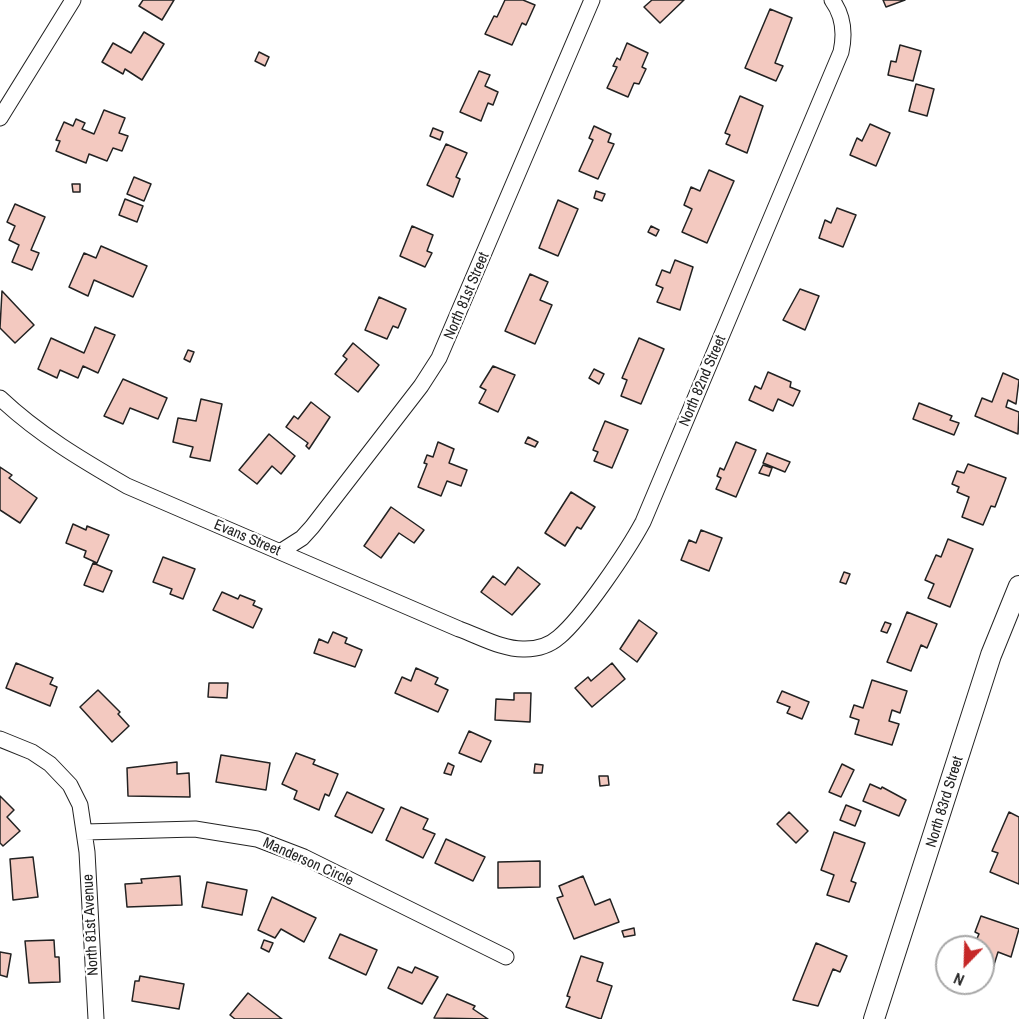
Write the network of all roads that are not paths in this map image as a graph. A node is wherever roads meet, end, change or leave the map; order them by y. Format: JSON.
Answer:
{"nodes":[{"id":1,"x":73,"y":0,"type":"edge"},
{"id":2,"x":592,"y":0,"type":"edge"},
{"id":3,"x":832,"y":0,"type":"edge"},
{"id":4,"x":0,"y":118,"type":"edge"},
{"id":5,"x":0,"y":398,"type":"edge"},
{"id":6,"x":280,"y":552,"type":"junction"},
{"id":7,"x":1019,"y":586,"type":"edge"},
{"id":8,"x":511,"y":648,"type":"joint"},
{"id":9,"x":0,"y":739,"type":"edge"},
{"id":10,"x":85,"y":832,"type":"junction"},
{"id":11,"x":506,"y":957,"type":"dead end"},
{"id":12,"x":96,"y":1019,"type":"edge"},
{"id":13,"x":874,"y":1019,"type":"edge"}],
"edges":[{"from":1,"to":4,"type":"street"},
{"from":2,"to":6,"type":"street","name":"North 81st Street"},
{"from":3,"to":8,"type":"street","name":"North 82nd Street"},
{"from":5,"to":6,"type":"street","name":"Evans Street"},
{"from":6,"to":8,"type":"street","name":"Evans Street"},
{"from":7,"to":13,"type":"street","name":"North 83rd Street"},
{"from":9,"to":10,"type":"street"},
{"from":10,"to":11,"type":"street","name":"Manderson Circle"},
{"from":10,"to":12,"type":"street","name":"North 81st Avenue"}]}
